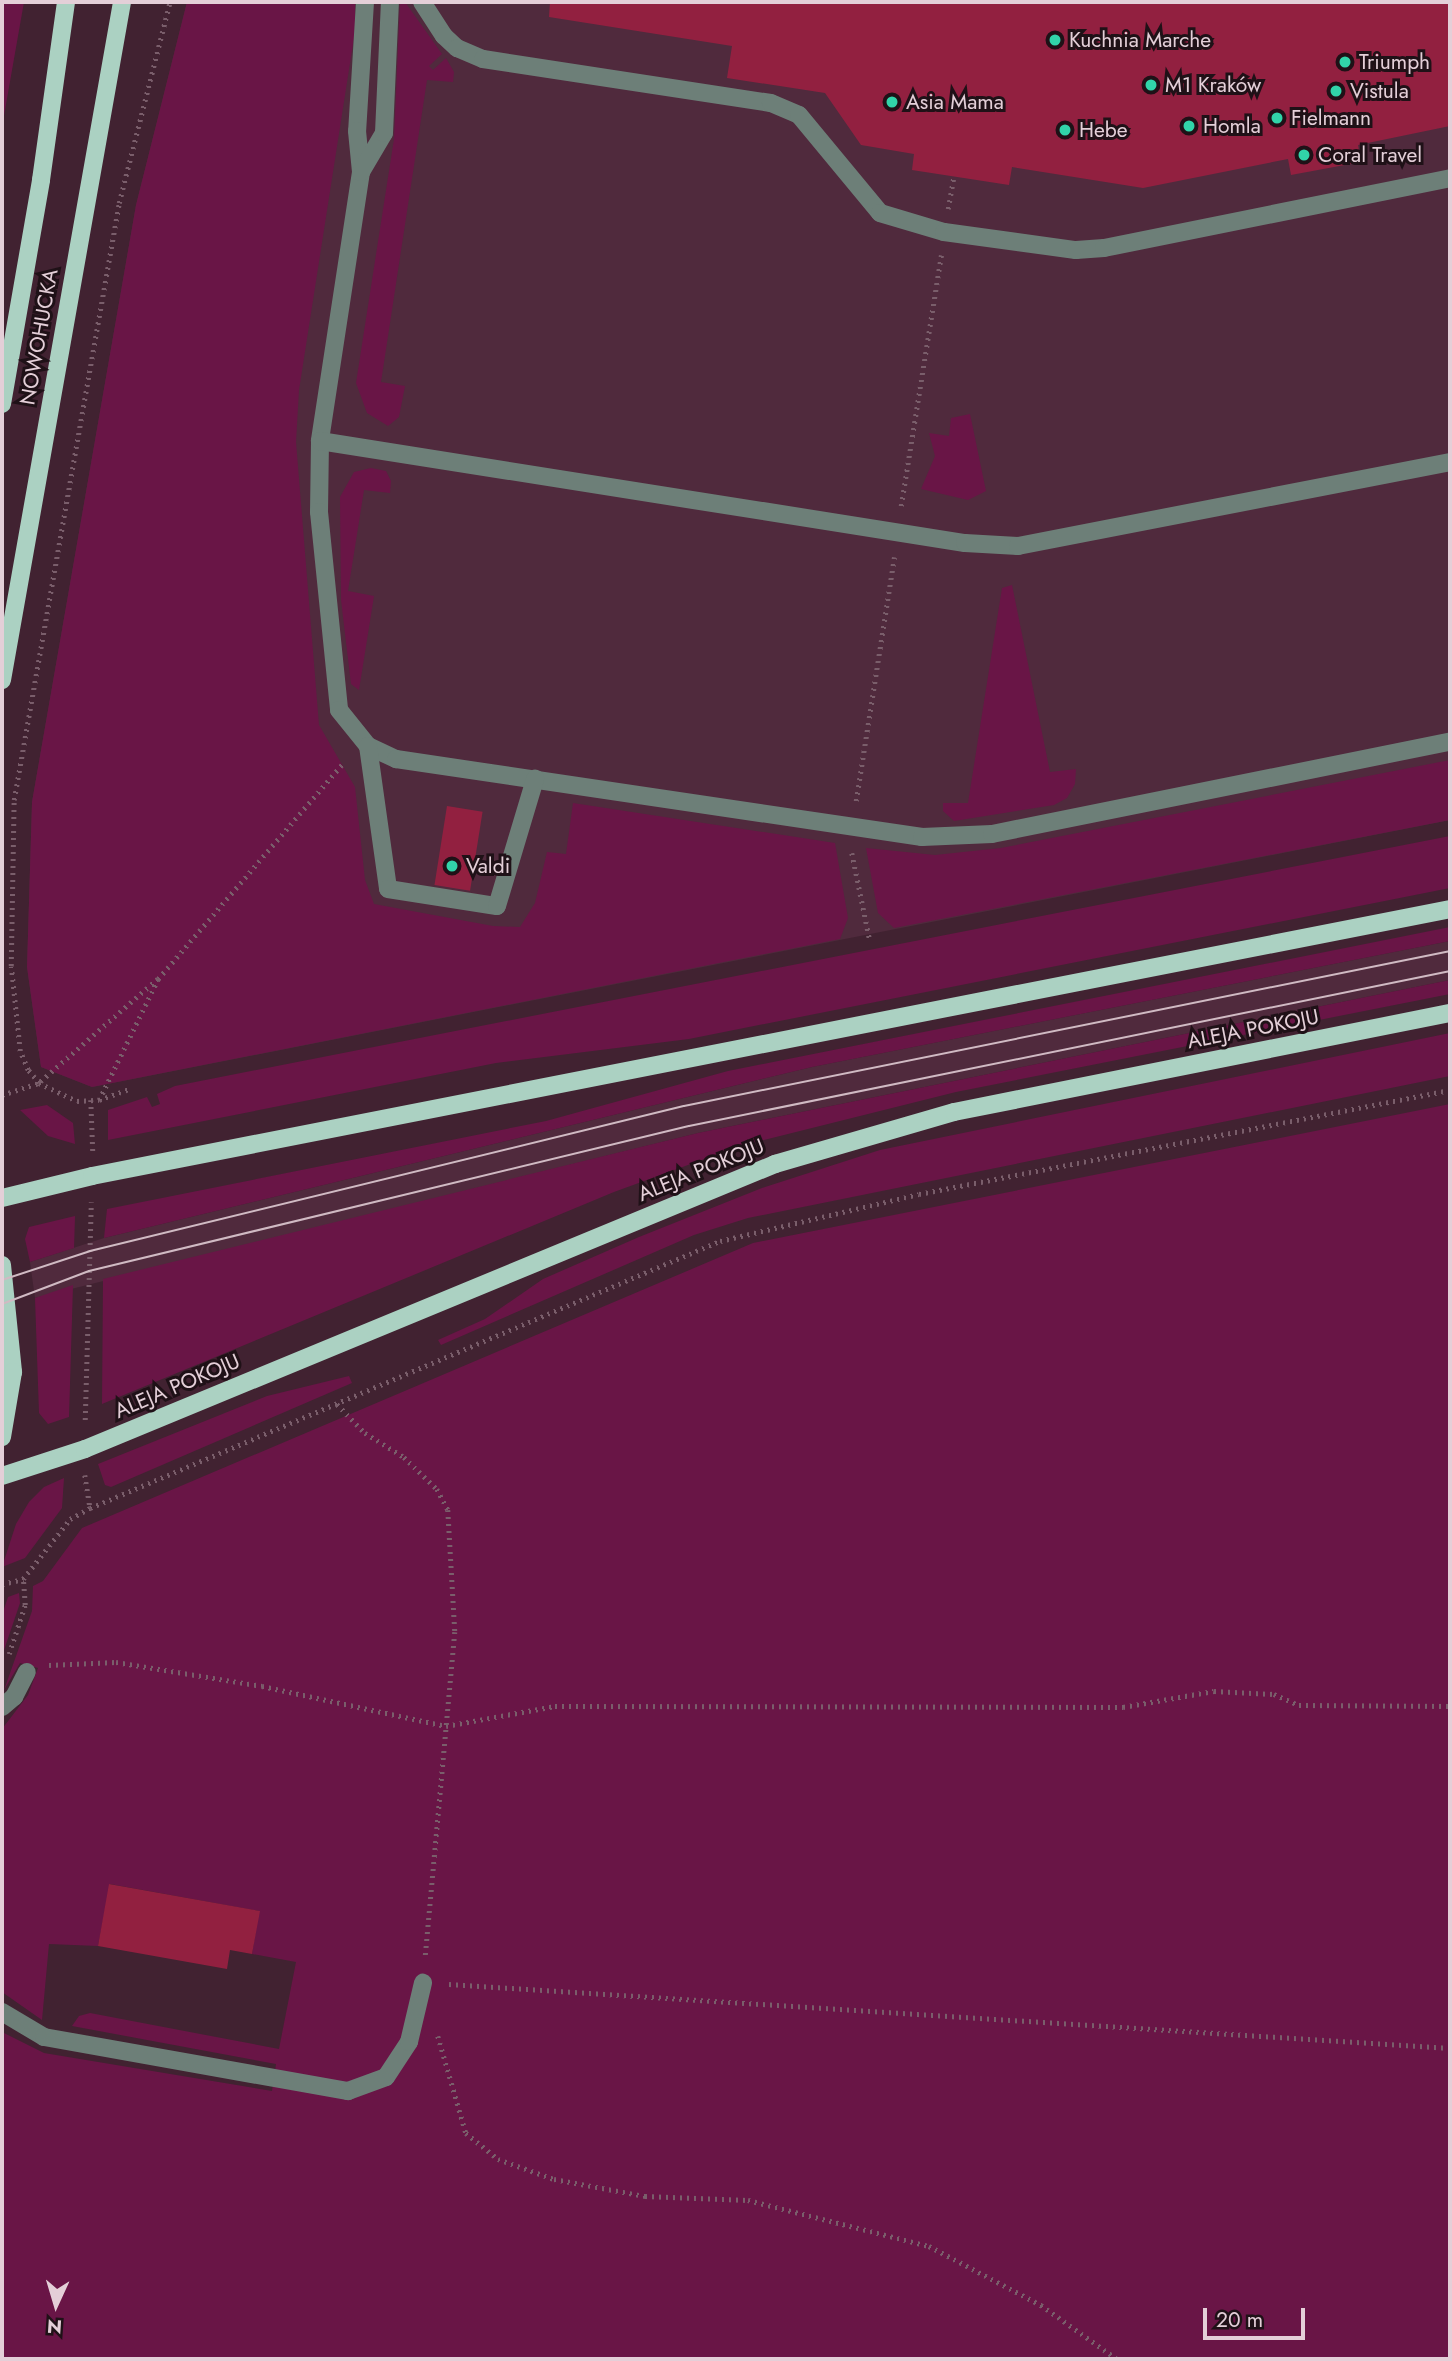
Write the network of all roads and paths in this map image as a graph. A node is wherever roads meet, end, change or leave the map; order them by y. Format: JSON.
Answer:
{"nodes":[{"id":1,"x":66,"y":2,"type":"edge"},
{"id":2,"x":122,"y":2,"type":"edge"},
{"id":3,"x":170,"y":2,"type":"edge"},
{"id":4,"x":365,"y":2,"type":"edge"},
{"id":5,"x":390,"y":2,"type":"edge"},
{"id":6,"x":422,"y":2,"type":"edge"},
{"id":7,"x":361,"y":172,"type":"junction"},
{"id":8,"x":954,"y":177,"type":"dead end"},
{"id":9,"x":1450,"y":178,"type":"edge"},
{"id":10,"x":947,"y":216,"type":"dead end"},
{"id":11,"x":942,"y":247,"type":"dead end"},
{"id":12,"x":2,"y":404,"type":"edge"},
{"id":13,"x":320,"y":441,"type":"junction"},
{"id":14,"x":1450,"y":462,"type":"edge"},
{"id":15,"x":900,"y":514,"type":"dead end"},
{"id":16,"x":895,"y":549,"type":"dead end"},
{"id":17,"x":2,"y":680,"type":"edge"},
{"id":18,"x":1450,"y":742,"type":"edge"},
{"id":19,"x":368,"y":746,"type":"junction"},
{"id":20,"x":534,"y":779,"type":"junction"},
{"id":21,"x":855,"y":812,"type":"dead end"},
{"id":22,"x":850,"y":845,"type":"dead end"},
{"id":23,"x":1450,"y":908,"type":"edge"},
{"id":24,"x":870,"y":942,"type":"dead end"},
{"id":25,"x":158,"y":979,"type":"junction"},
{"id":26,"x":1450,"y":1013,"type":"edge"},
{"id":27,"x":40,"y":1083,"type":"junction"},
{"id":28,"x":130,"y":1089,"type":"dead end"},
{"id":29,"x":1450,"y":1090,"type":"edge"},
{"id":30,"x":2,"y":1095,"type":"edge"},
{"id":31,"x":91,"y":1100,"type":"junction"},
{"id":32,"x":99,"y":1100,"type":"junction"},
{"id":33,"x":93,"y":1142,"type":"dead end"},
{"id":34,"x":2,"y":1198,"type":"edge"},
{"id":35,"x":91,"y":1212,"type":"dead end"},
{"id":36,"x":2,"y":1265,"type":"edge"},
{"id":37,"x":336,"y":1403,"type":"junction"},
{"id":38,"x":86,"y":1410,"type":"dead end"},
{"id":39,"x":2,"y":1437,"type":"edge"},
{"id":40,"x":84,"y":1470,"type":"dead end"},
{"id":41,"x":2,"y":1476,"type":"edge"},
{"id":42,"x":90,"y":1508,"type":"junction"},
{"id":43,"x":23,"y":1579,"type":"junction"},
{"id":44,"x":2,"y":1584,"type":"edge"},
{"id":45,"x":7,"y":1659,"type":"dead end"},
{"id":46,"x":27,"y":1672,"type":"joint"},
{"id":47,"x":1450,"y":1706,"type":"edge"},
{"id":48,"x":2,"y":1707,"type":"edge"},
{"id":49,"x":446,"y":1726,"type":"junction"},
{"id":50,"x":424,"y":1983,"type":"junction"},
{"id":51,"x":2,"y":2012,"type":"edge"},
{"id":52,"x":436,"y":2029,"type":"dead end"},
{"id":53,"x":1450,"y":2048,"type":"edge"},
{"id":54,"x":1117,"y":2359,"type":"edge"}],
"edges":[{"from":1,"to":12,"type":"main road","name":"NOWOHUCKA"},
{"from":2,"to":17,"type":"main road","name":"NOWOHUCKA"},
{"from":3,"to":27,"type":"path"},
{"from":4,"to":7,"type":"lane"},
{"from":5,"to":7,"type":"lane"},
{"from":6,"to":9,"type":"lane"},
{"from":7,"to":13,"type":"lane"},
{"from":8,"to":10,"type":"path"},
{"from":11,"to":15,"type":"path"},
{"from":13,"to":14,"type":"lane"},
{"from":13,"to":19,"type":"lane"},
{"from":16,"to":21,"type":"path"},
{"from":18,"to":20,"type":"lane"},
{"from":19,"to":20,"type":"lane"},
{"from":19,"to":20,"type":"lane"},
{"from":19,"to":25,"type":"path"},
{"from":22,"to":24,"type":"path"},
{"from":23,"to":34,"type":"main road"},
{"from":25,"to":27,"type":"path"},
{"from":25,"to":32,"type":"path"},
{"from":26,"to":41,"type":"main road","name":"ALEJA POKOJU"},
{"from":27,"to":30,"type":"path"},
{"from":27,"to":31,"type":"path"},
{"from":28,"to":32,"type":"path"},
{"from":29,"to":37,"type":"path"},
{"from":31,"to":32,"type":"path"},
{"from":31,"to":33,"type":"path"},
{"from":35,"to":38,"type":"path"},
{"from":36,"to":39,"type":"main road"},
{"from":37,"to":42,"type":"path"},
{"from":37,"to":49,"type":"path"},
{"from":40,"to":42,"type":"path"},
{"from":42,"to":43,"type":"path"},
{"from":43,"to":44,"type":"path"},
{"from":43,"to":45,"type":"path"},
{"from":46,"to":48,"type":"lane"},
{"from":46,"to":49,"type":"path"},
{"from":47,"to":49,"type":"path"},
{"from":49,"to":50,"type":"path"},
{"from":50,"to":51,"type":"lane"},
{"from":50,"to":53,"type":"path"},
{"from":52,"to":54,"type":"path"}]}
